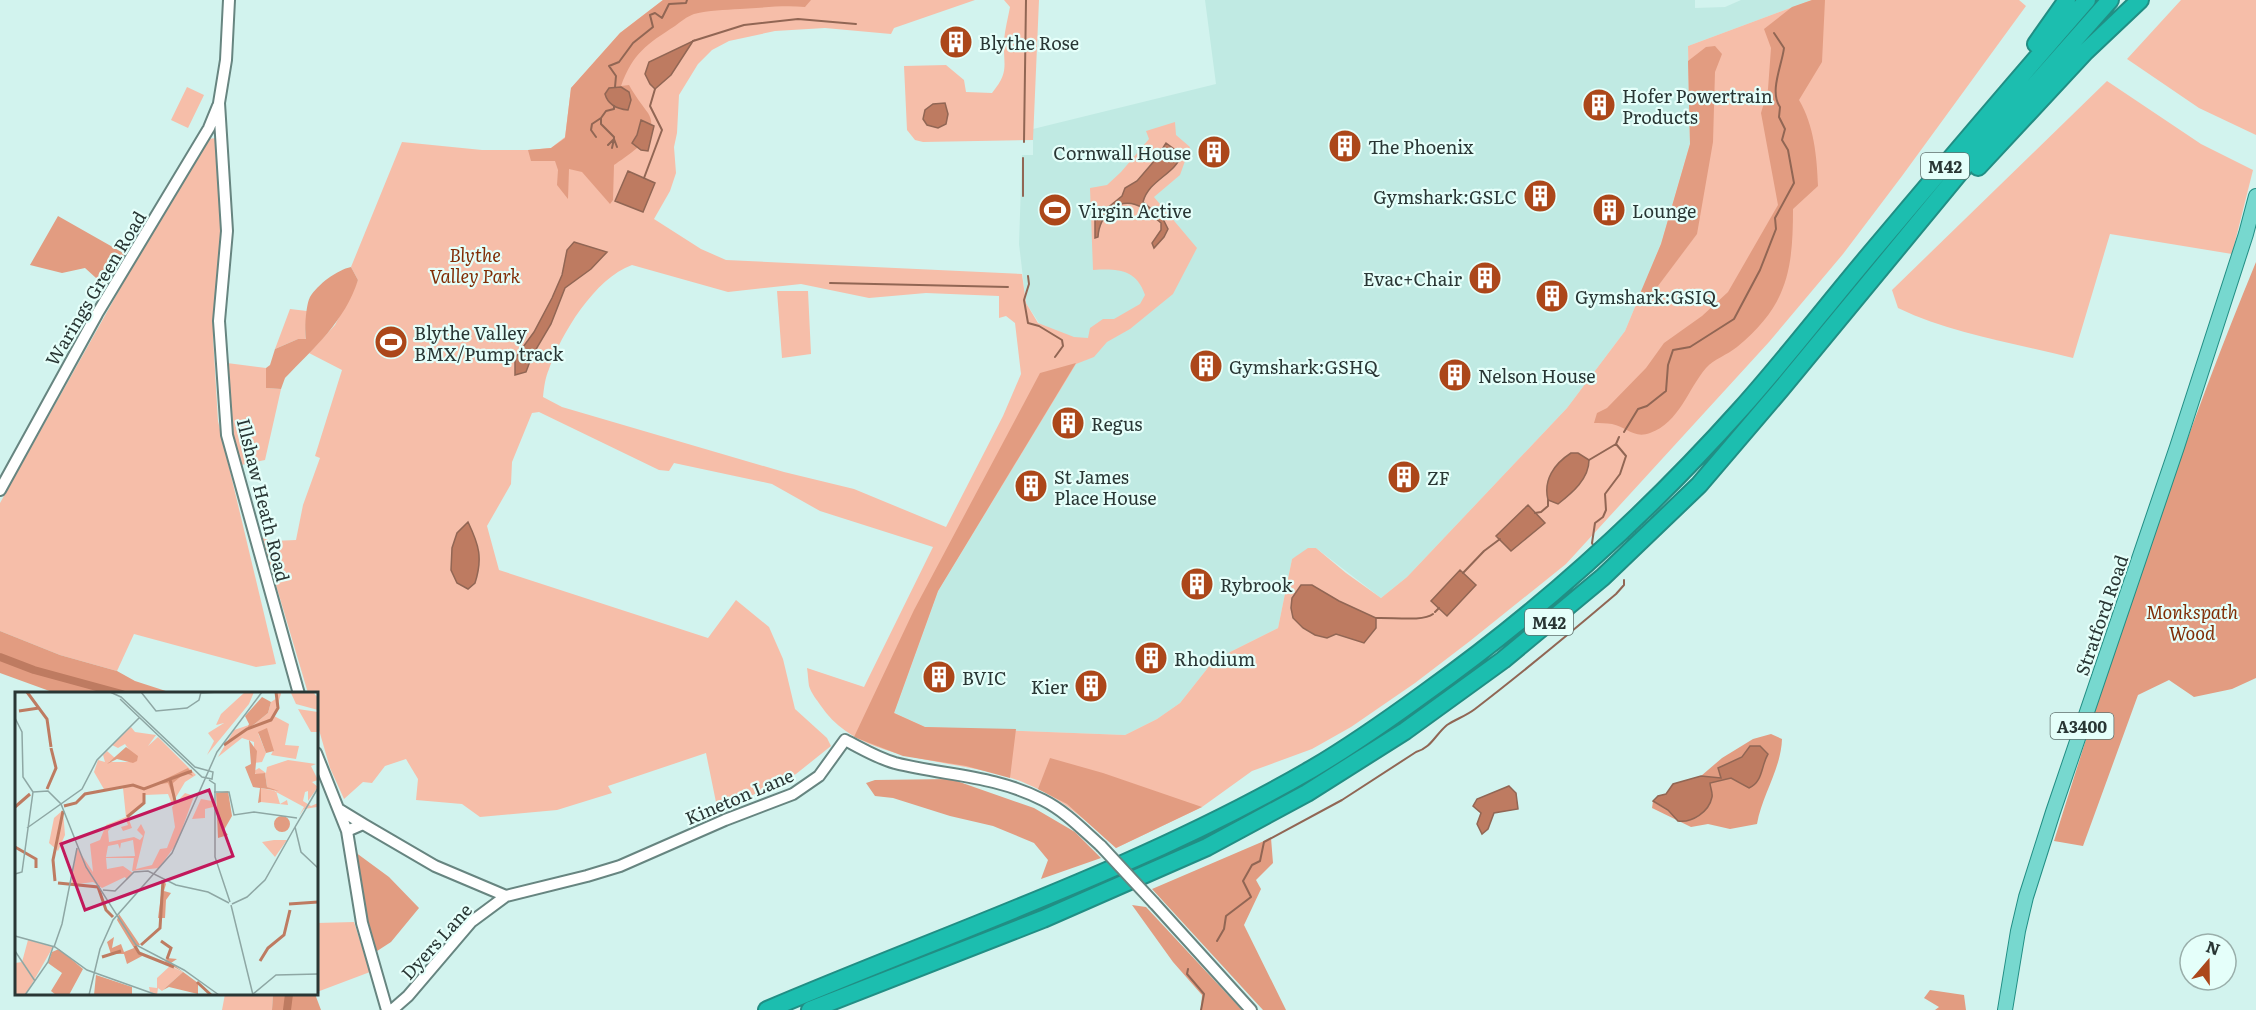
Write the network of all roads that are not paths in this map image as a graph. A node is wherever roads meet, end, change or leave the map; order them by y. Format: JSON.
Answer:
{"nodes":[{"id":1,"x":229,"y":0,"type":"edge"},
{"id":2,"x":2067,"y":0,"type":"edge"},
{"id":3,"x":2087,"y":0,"type":"edge"},
{"id":4,"x":2110,"y":0,"type":"edge"},
{"id":5,"x":2140,"y":0,"type":"edge"},
{"id":6,"x":2020,"y":77,"type":"junction"},
{"id":7,"x":219,"y":103,"type":"junction"},
{"id":8,"x":209,"y":128,"type":"junction"},
{"id":9,"x":220,"y":132,"type":"junction"},
{"id":10,"x":2256,"y":196,"type":"edge"},
{"id":11,"x":2256,"y":217,"type":"edge"},
{"id":12,"x":2246,"y":234,"type":"junction"},
{"id":13,"x":1848,"y":308,"type":"junction"},
{"id":14,"x":0,"y":490,"type":"edge"},
{"id":15,"x":298,"y":692,"type":"edge"},
{"id":16,"x":318,"y":758,"type":"edge"},
{"id":17,"x":340,"y":810,"type":"junction"},
{"id":18,"x":363,"y":824,"type":"junction"},
{"id":19,"x":347,"y":831,"type":"junction"},
{"id":20,"x":506,"y":896,"type":"junction"},
{"id":21,"x":390,"y":1010,"type":"edge"},
{"id":22,"x":767,"y":1010,"type":"edge"},
{"id":23,"x":810,"y":1010,"type":"edge"},
{"id":24,"x":1251,"y":1010,"type":"edge"},
{"id":25,"x":2005,"y":1010,"type":"edge"}],
"edges":[{"from":1,"to":7,"type":"street","name":"Illshaw Heath Road"},
{"from":2,"to":6,"type":"highway"},
{"from":3,"to":6,"type":"highway","number":"M42"},
{"from":4,"to":13,"type":"highway","number":"M42"},
{"from":5,"to":13,"type":"highway"},
{"from":6,"to":22,"type":"highway","number":"M42"},
{"from":7,"to":8,"type":"street","name":"Warings Green Road"},
{"from":7,"to":9,"type":"street","name":"Illshaw Heath Road"},
{"from":8,"to":9,"type":"street"},
{"from":8,"to":14,"type":"street","name":"Warings Green Road"},
{"from":9,"to":15,"type":"street","name":"Illshaw Heath Road"},
{"from":10,"to":12,"type":"main road","name":"Stratford Road","number":"A3400"},
{"from":11,"to":12,"type":"main road","name":"Stratford Road","number":"A3400"},
{"from":12,"to":25,"type":"main road","name":"Stratford Road","number":"A3400"},
{"from":13,"to":23,"type":"highway","number":"M42"},
{"from":16,"to":17,"type":"street"},
{"from":17,"to":18,"type":"street"},
{"from":17,"to":19,"type":"street"},
{"from":18,"to":19,"type":"street"},
{"from":18,"to":20,"type":"street"},
{"from":19,"to":21,"type":"street"},
{"from":20,"to":21,"type":"street","name":"Dyers Lane"},
{"from":20,"to":24,"type":"street","name":"Kineton Lane","bridge":true}]}
